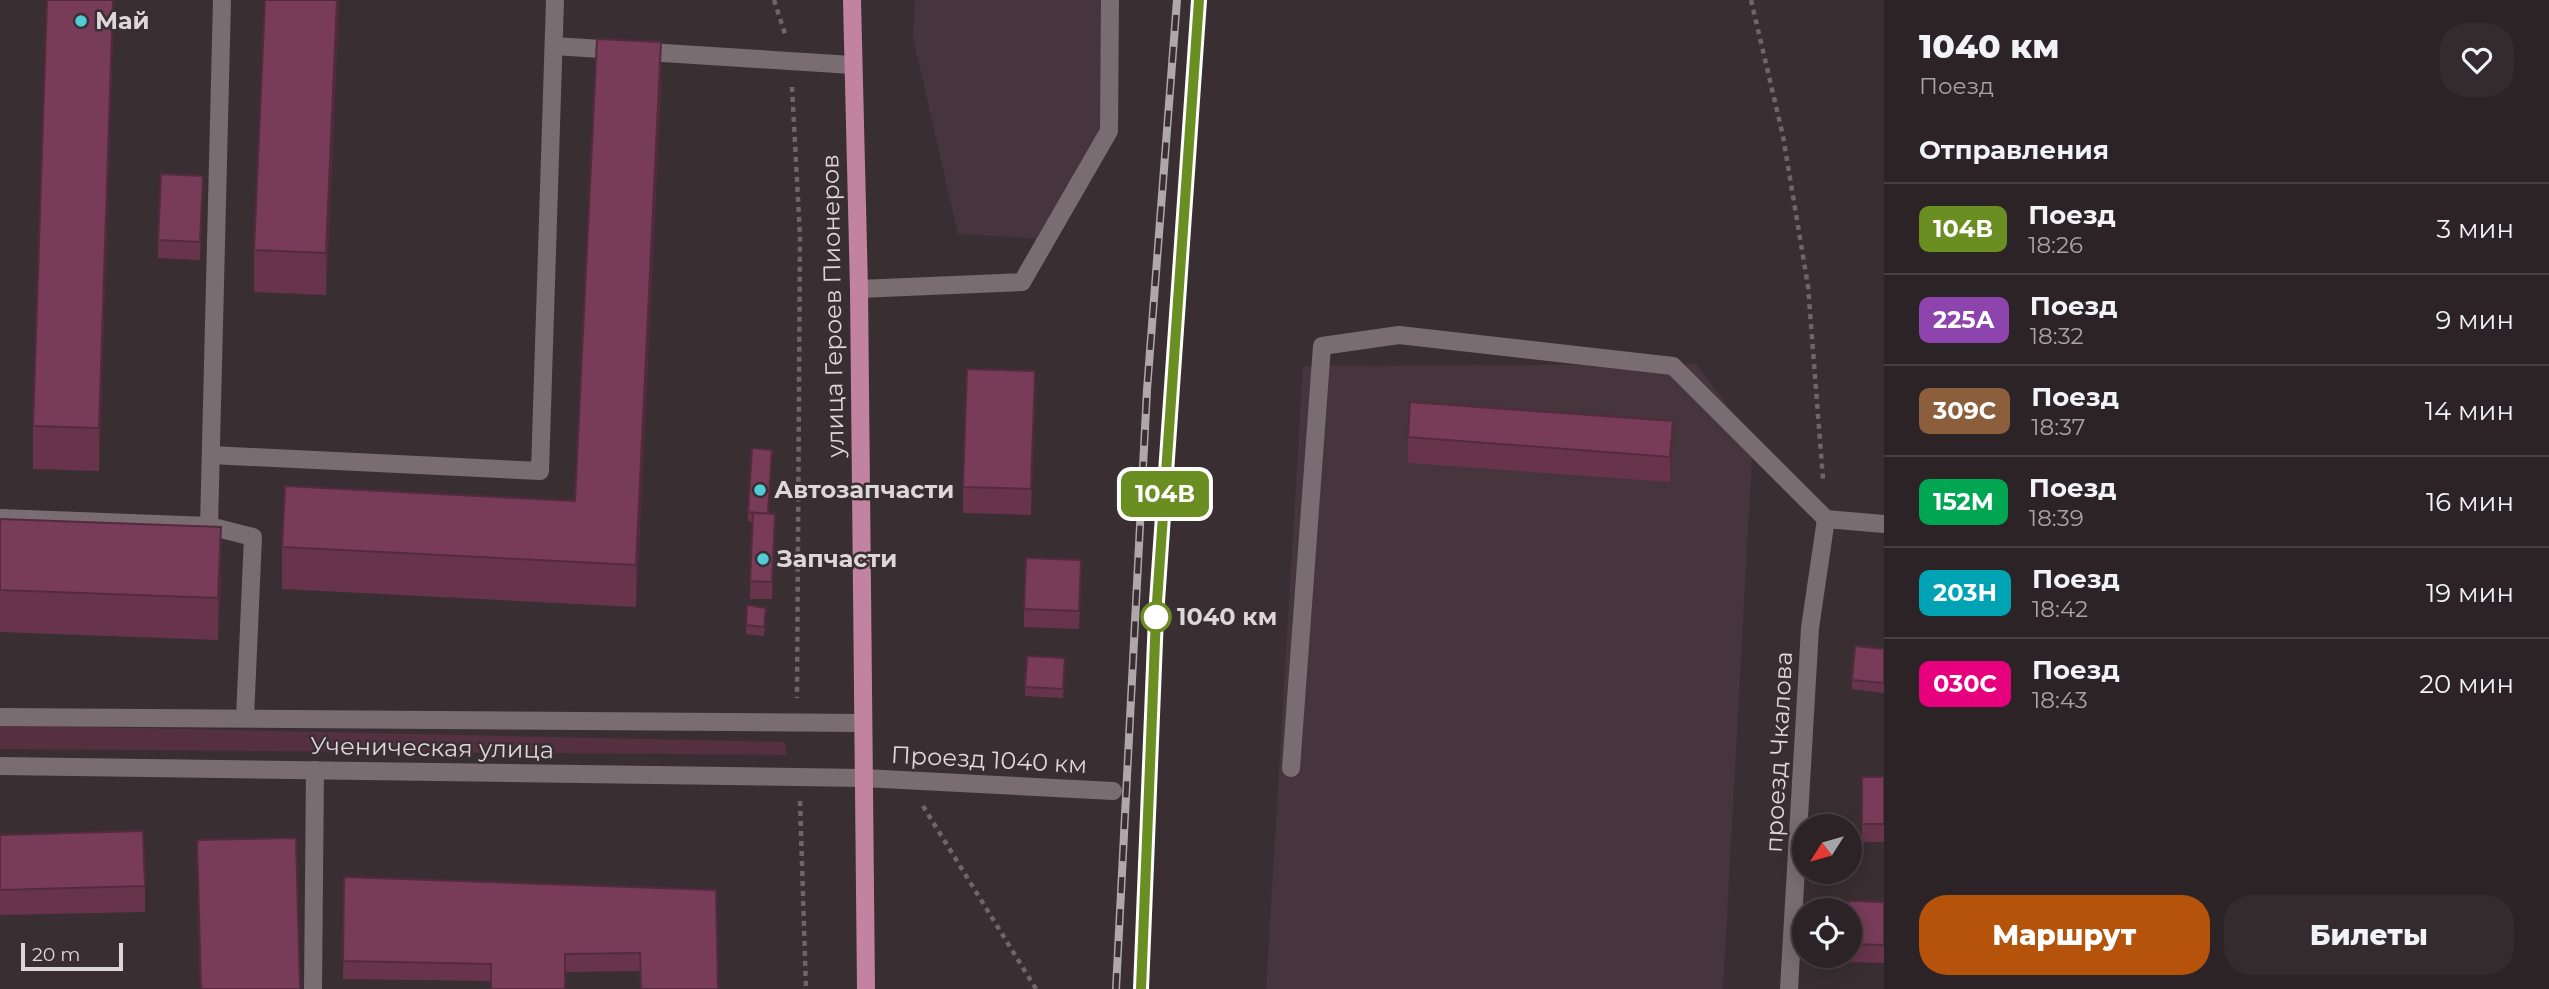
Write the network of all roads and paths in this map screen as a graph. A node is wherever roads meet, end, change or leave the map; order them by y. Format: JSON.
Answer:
{"nodes":[{"id":1,"x":222,"y":0,"type":"edge"},
{"id":2,"x":555,"y":0,"type":"edge"},
{"id":3,"x":774,"y":0,"type":"edge"},
{"id":4,"x":852,"y":0,"type":"edge"},
{"id":5,"x":1110,"y":0,"type":"edge"},
{"id":6,"x":1751,"y":0,"type":"edge"},
{"id":7,"x":554,"y":46,"type":"junction"},
{"id":8,"x":791,"y":64,"type":"junction"},
{"id":9,"x":852,"y":65,"type":"junction"},
{"id":10,"x":859,"y":289,"type":"junction"},
{"id":11,"x":211,"y":455,"type":"junction"},
{"id":12,"x":0,"y":518,"type":"edge"},
{"id":13,"x":1826,"y":519,"type":"junction"},
{"id":14,"x":1884,"y":524,"type":"edge"},
{"id":15,"x":209,"y":526,"type":"junction"},
{"id":16,"x":0,"y":717,"type":"edge"},
{"id":17,"x":245,"y":718,"type":"junction"},
{"id":18,"x":798,"y":722,"type":"junction"},
{"id":19,"x":862,"y":723,"type":"junction"},
{"id":20,"x":0,"y":766,"type":"edge"},
{"id":21,"x":1291,"y":768,"type":"dead end"},
{"id":22,"x":315,"y":770,"type":"junction"},
{"id":23,"x":800,"y":778,"type":"junction"},
{"id":24,"x":863,"y":778,"type":"junction"},
{"id":25,"x":1113,"y":791,"type":"dead end"},
{"id":26,"x":800,"y":801,"type":"junction"},
{"id":27,"x":813,"y":801,"type":"dead end"},
{"id":28,"x":910,"y":804,"type":"dead end"},
{"id":29,"x":313,"y":989,"type":"edge"},
{"id":30,"x":806,"y":989,"type":"edge"},
{"id":31,"x":866,"y":989,"type":"edge"},
{"id":32,"x":1036,"y":989,"type":"edge"},
{"id":33,"x":1789,"y":989,"type":"edge"}],
"edges":[{"from":1,"to":11,"type":"street"},
{"from":2,"to":7,"type":"street"},
{"from":3,"to":8,"type":"path"},
{"from":4,"to":9,"type":"main road","name":"улица Героев Пионеров"},
{"from":5,"to":10,"type":"street"},
{"from":6,"to":13,"type":"path"},
{"from":7,"to":8,"type":"street"},
{"from":7,"to":11,"type":"street"},
{"from":8,"to":9,"type":"street"},
{"from":8,"to":18,"type":"path"},
{"from":9,"to":10,"type":"main road","name":"улица Героев Пионеров"},
{"from":10,"to":19,"type":"main road","name":"улица Героев Пионеров"},
{"from":11,"to":15,"type":"street"},
{"from":12,"to":15,"type":"street"},
{"from":13,"to":14,"type":"street"},
{"from":13,"to":21,"type":"street"},
{"from":13,"to":33,"type":"street","name":"проезд Чкалова"},
{"from":15,"to":17,"type":"street"},
{"from":16,"to":17,"type":"street","name":"Ученическая улица"},
{"from":17,"to":18,"type":"street","name":"Ученическая улица"},
{"from":18,"to":19,"type":"street","name":"Ученическая улица"},
{"from":19,"to":24,"type":"main road","name":"улица Героев Пионеров"},
{"from":20,"to":22,"type":"street","name":"Ученическая улица"},
{"from":22,"to":23,"type":"street","name":"Ученическая улица"},
{"from":22,"to":29,"type":"street"},
{"from":23,"to":24,"type":"street","name":"Ученическая улица"},
{"from":23,"to":26,"type":"path"},
{"from":24,"to":25,"type":"street","name":"Проезд 1040 км"},
{"from":24,"to":31,"type":"main road","name":"улица Героев Пионеров"},
{"from":26,"to":27,"type":"path"},
{"from":26,"to":30,"type":"path"},
{"from":28,"to":32,"type":"path"}]}
